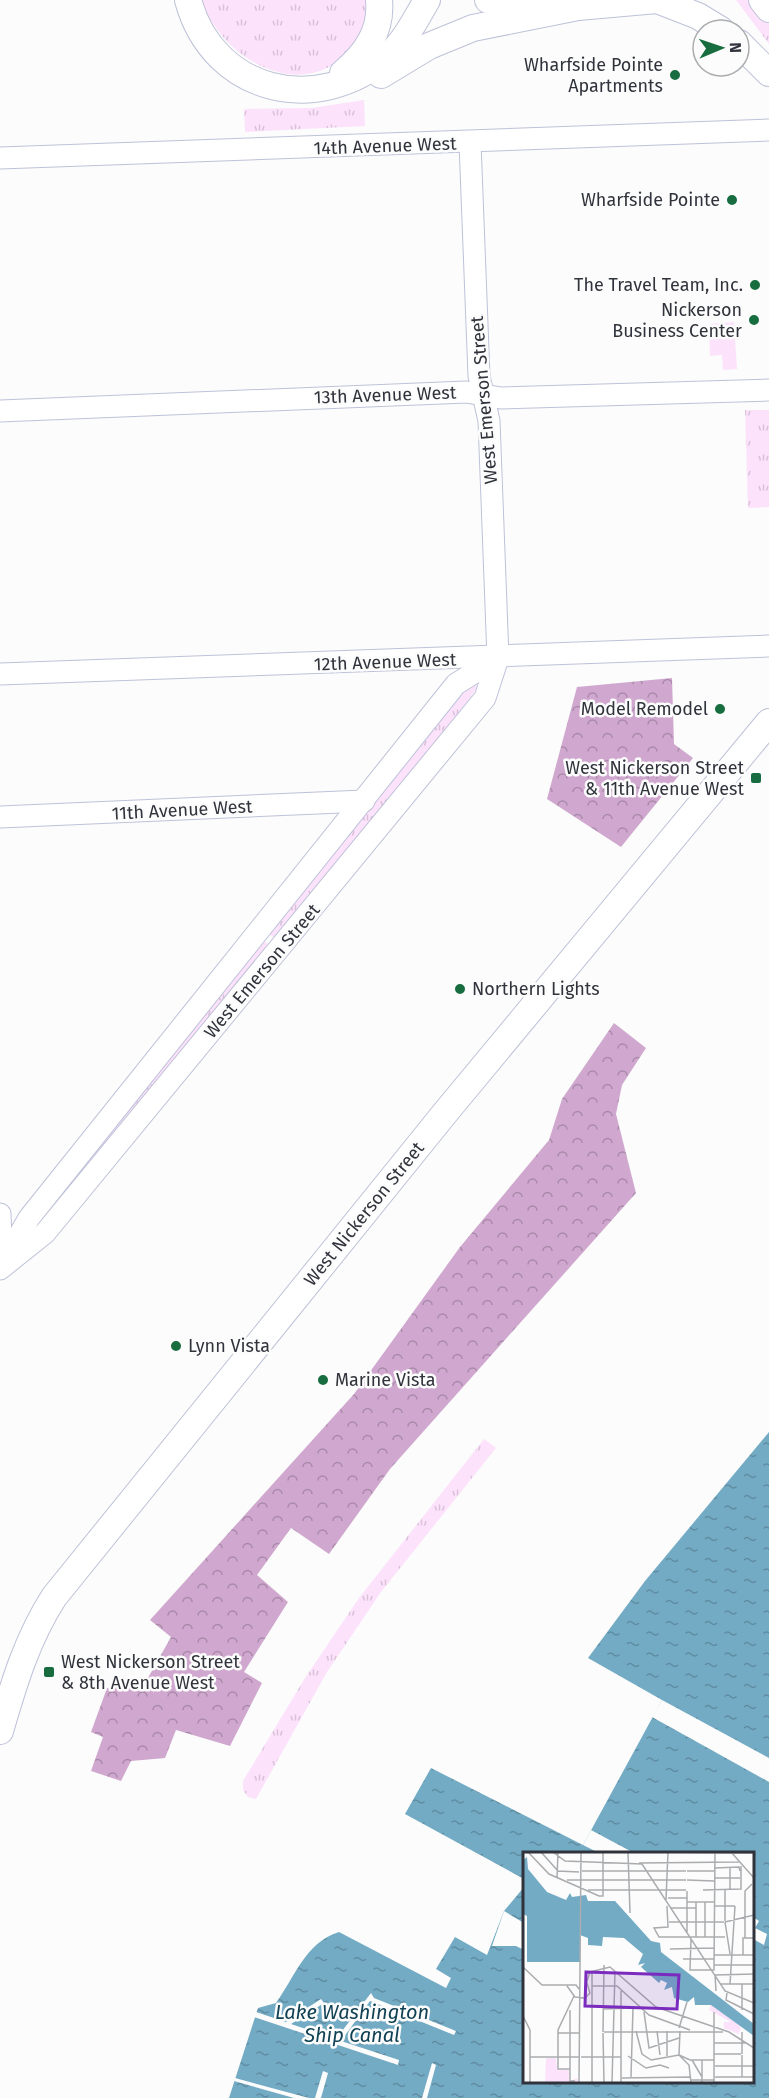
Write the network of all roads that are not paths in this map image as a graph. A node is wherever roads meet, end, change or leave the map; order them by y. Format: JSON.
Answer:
{"nodes":[{"id":1,"x":188,"y":0,"type":"edge"},
{"id":2,"x":379,"y":0,"type":"edge"},
{"id":3,"x":428,"y":0,"type":"edge"},
{"id":4,"x":488,"y":0,"type":"edge"},
{"id":5,"x":657,"y":0,"type":"edge"},
{"id":6,"x":762,"y":0,"type":"edge"},
{"id":7,"x":578,"y":7,"type":"junction"},
{"id":8,"x":769,"y":9,"type":"edge"},
{"id":9,"x":700,"y":18,"type":"edge"},
{"id":10,"x":751,"y":56,"type":"edge"},
{"id":11,"x":769,"y":73,"type":"edge"},
{"id":12,"x":317,"y":89,"type":"junction"},
{"id":13,"x":769,"y":130,"type":"edge"},
{"id":14,"x":470,"y":143,"type":"junction"},
{"id":15,"x":0,"y":159,"type":"edge"},
{"id":16,"x":769,"y":390,"type":"edge"},
{"id":17,"x":484,"y":395,"type":"junction"},
{"id":18,"x":0,"y":411,"type":"edge"},
{"id":19,"x":769,"y":646,"type":"edge"},
{"id":20,"x":498,"y":658,"type":"junction"},
{"id":21,"x":0,"y":674,"type":"edge"},
{"id":22,"x":769,"y":722,"type":"edge"},
{"id":23,"x":364,"y":801,"type":"junction"},
{"id":24,"x":0,"y":817,"type":"edge"},
{"id":25,"x":0,"y":1214,"type":"edge"},
{"id":26,"x":1,"y":1268,"type":"edge"},
{"id":27,"x":0,"y":1731,"type":"edge"}],
"edges":[{"from":1,"to":12,"type":"main road"},
{"from":2,"to":12,"type":"main road"},
{"from":3,"to":12,"type":"main road"},
{"from":4,"to":7,"type":"main road"},
{"from":5,"to":7,"type":"main road"},
{"from":5,"to":9,"type":"main road"},
{"from":6,"to":8,"type":"main road"},
{"from":7,"to":12,"type":"main road"},
{"from":10,"to":11,"type":"main road"},
{"from":13,"to":14,"type":"street","name":"14th Avenue West"},
{"from":14,"to":15,"type":"street","name":"14th Avenue West"},
{"from":14,"to":17,"type":"street","name":"West Emerson Street"},
{"from":16,"to":17,"type":"street","name":"13th Avenue West"},
{"from":17,"to":18,"type":"street","name":"13th Avenue West"},
{"from":17,"to":20,"type":"street","name":"West Emerson Street"},
{"from":19,"to":20,"type":"street","name":"12th Avenue West"},
{"from":20,"to":21,"type":"street","name":"12th Avenue West"},
{"from":20,"to":23,"type":"street","name":"West Emerson Street"},
{"from":20,"to":26,"type":"street","name":"West Emerson Street"},
{"from":22,"to":27,"type":"main road","name":"West Nickerson Street"},
{"from":23,"to":24,"type":"street","name":"11th Avenue West"},
{"from":23,"to":26,"type":"street","name":"West Emerson Street"},
{"from":25,"to":26,"type":"street"}]}
